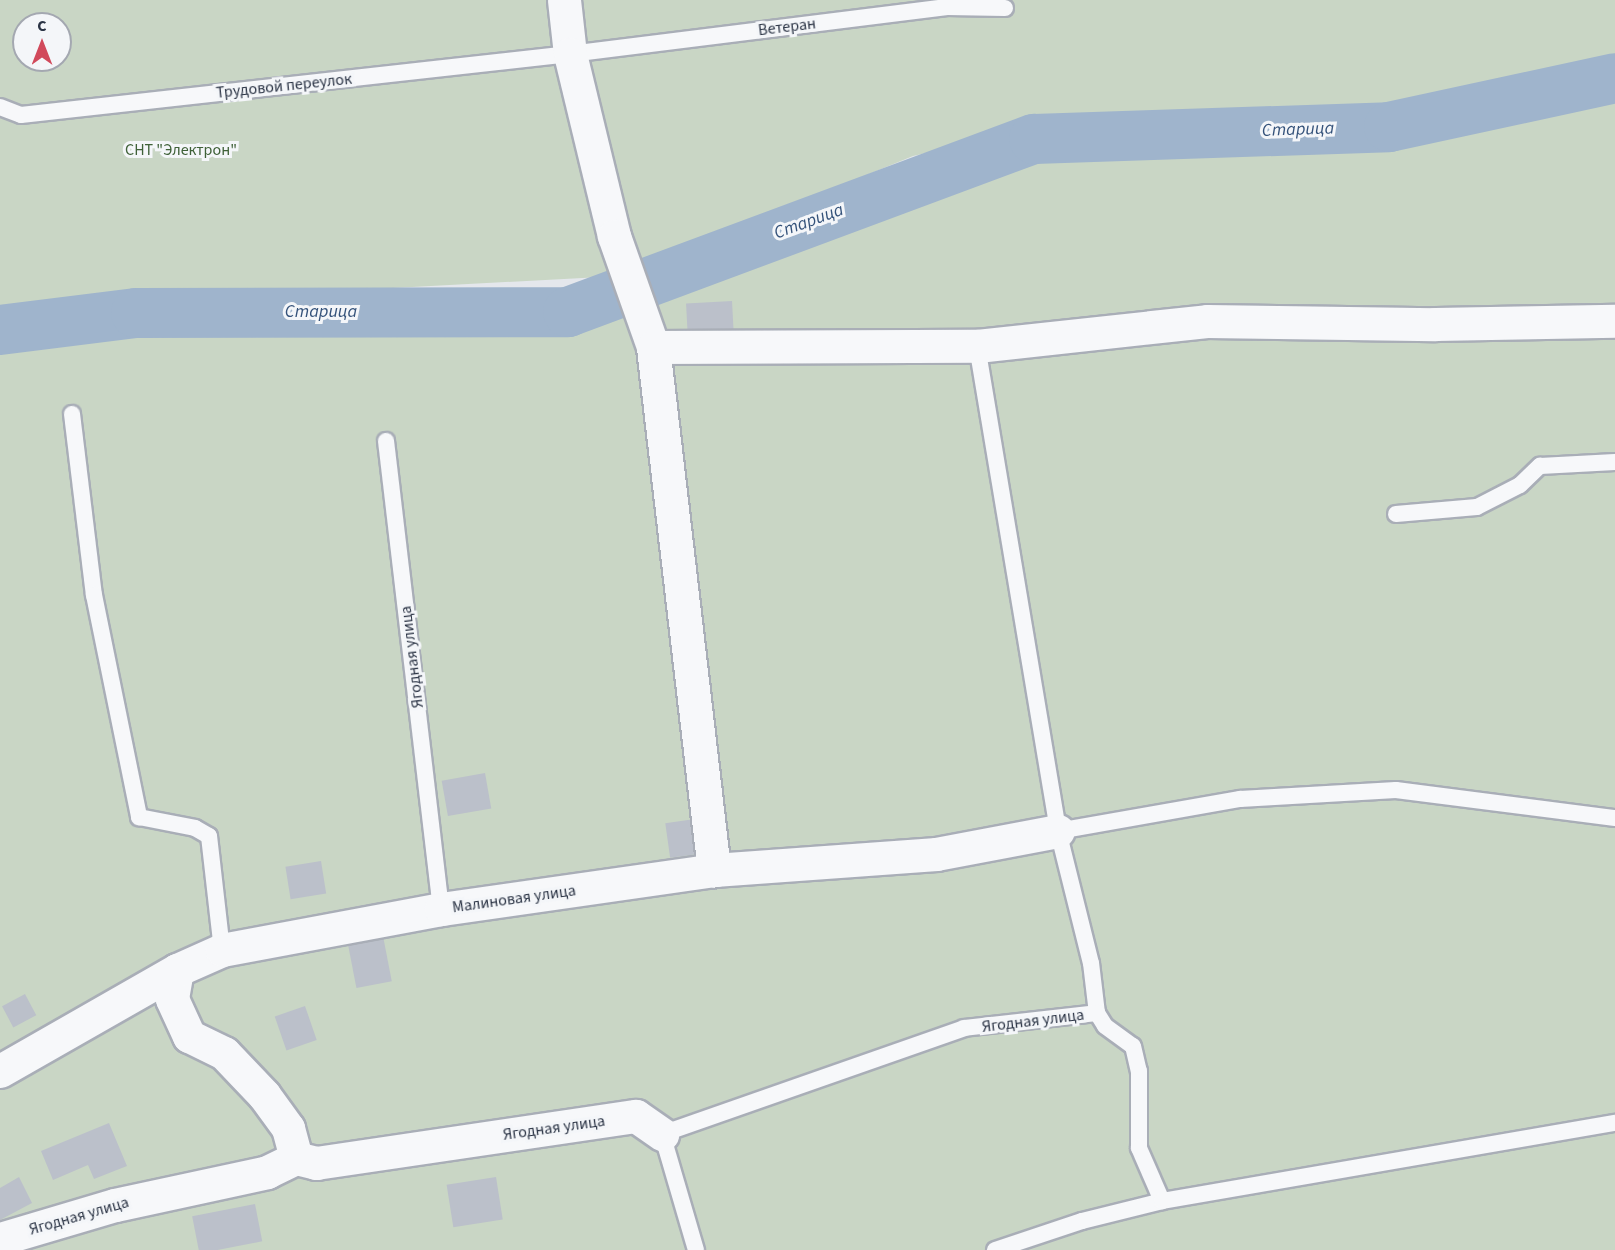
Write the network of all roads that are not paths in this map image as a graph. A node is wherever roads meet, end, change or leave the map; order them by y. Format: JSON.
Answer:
{"nodes":[{"id":1,"x":564,"y":0,"type":"edge"},
{"id":2,"x":1005,"y":8,"type":"dead end"},
{"id":3,"x":570,"y":54,"type":"junction"},
{"id":4,"x":0,"y":107,"type":"edge"},
{"id":5,"x":1615,"y":321,"type":"edge"},
{"id":6,"x":977,"y":346,"type":"junction"},
{"id":7,"x":653,"y":347,"type":"junction"},
{"id":8,"x":72,"y":414,"type":"dead end"},
{"id":9,"x":386,"y":441,"type":"dead end"},
{"id":10,"x":1615,"y":462,"type":"edge"},
{"id":11,"x":1396,"y":514,"type":"dead end"},
{"id":12,"x":1615,"y":818,"type":"edge"},
{"id":13,"x":1058,"y":831,"type":"junction"},
{"id":14,"x":714,"y":870,"type":"junction"},
{"id":15,"x":441,"y":909,"type":"junction"},
{"id":16,"x":222,"y":950,"type":"junction"},
{"id":17,"x":177,"y":970,"type":"junction"},
{"id":18,"x":1097,"y":1013,"type":"junction"},
{"id":19,"x":0,"y":1071,"type":"edge"},
{"id":20,"x":1615,"y":1123,"type":"edge"},
{"id":21,"x":662,"y":1134,"type":"junction"},
{"id":22,"x":296,"y":1158,"type":"junction"},
{"id":23,"x":1162,"y":1201,"type":"junction"},
{"id":24,"x":0,"y":1239,"type":"edge"},
{"id":25,"x":696,"y":1250,"type":"edge"},
{"id":26,"x":995,"y":1250,"type":"edge"}],
"edges":[{"from":1,"to":3,"type":"street"},
{"from":2,"to":3,"type":"lane","name":"Ветеран"},
{"from":3,"to":4,"type":"lane","name":"Трудовой переулок"},
{"from":3,"to":7,"type":"street"},
{"from":5,"to":6,"type":"street"},
{"from":6,"to":7,"type":"street"},
{"from":6,"to":13,"type":"lane"},
{"from":7,"to":14,"type":"street"},
{"from":8,"to":16,"type":"lane"},
{"from":9,"to":15,"type":"lane","name":"Ягодная улица"},
{"from":10,"to":11,"type":"lane"},
{"from":12,"to":13,"type":"lane"},
{"from":13,"to":14,"type":"street","name":"Малиновая улица"},
{"from":13,"to":18,"type":"lane"},
{"from":14,"to":15,"type":"street","name":"Малиновая улица"},
{"from":15,"to":16,"type":"street","name":"Малиновая улица"},
{"from":16,"to":17,"type":"street","name":"Малиновая улица"},
{"from":17,"to":19,"type":"street","name":"Малиновая улица"},
{"from":17,"to":22,"type":"street"},
{"from":18,"to":21,"type":"lane","name":"Ягодная улица"},
{"from":18,"to":23,"type":"lane"},
{"from":20,"to":23,"type":"lane"},
{"from":21,"to":22,"type":"street","name":"Ягодная улица"},
{"from":21,"to":25,"type":"lane"},
{"from":22,"to":24,"type":"street","name":"Ягодная улица"},
{"from":23,"to":26,"type":"lane"}]}
